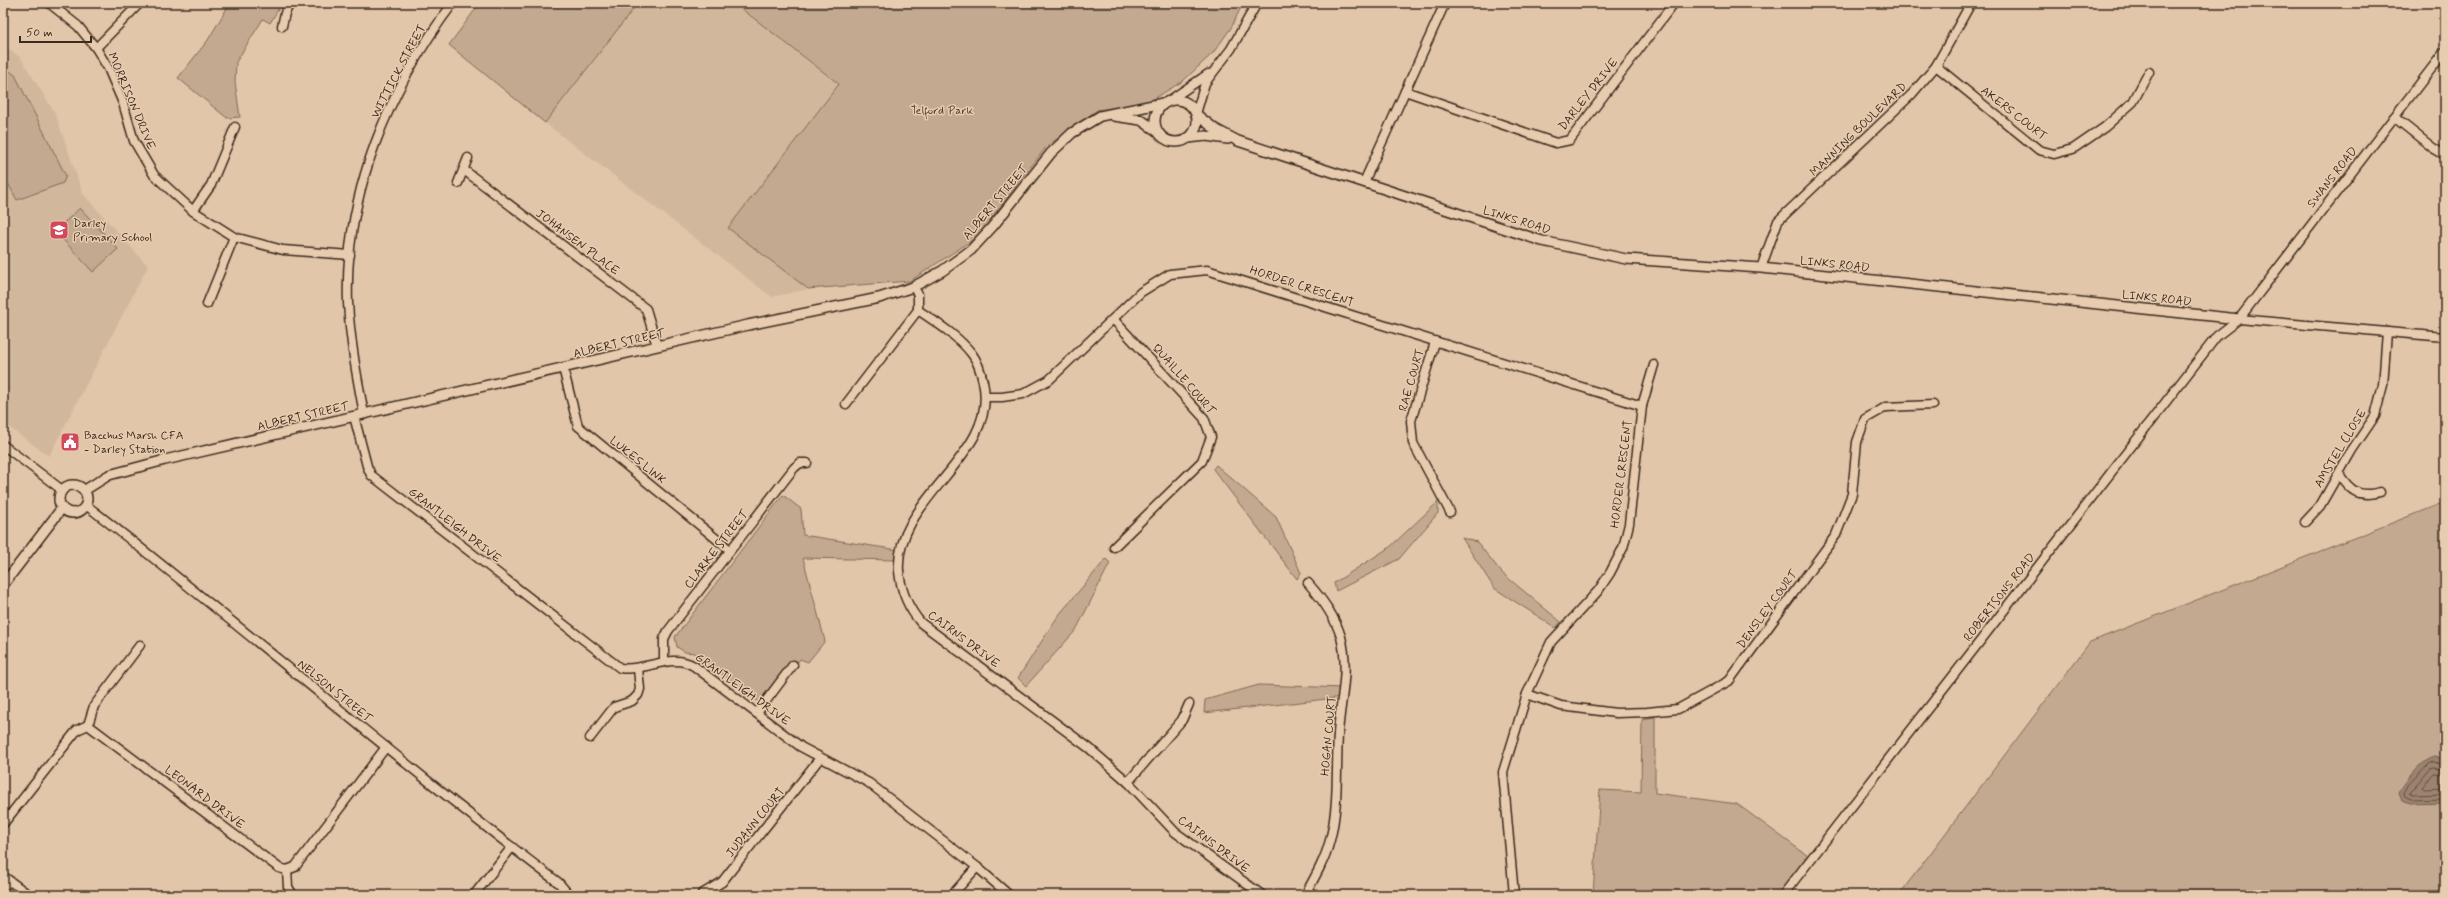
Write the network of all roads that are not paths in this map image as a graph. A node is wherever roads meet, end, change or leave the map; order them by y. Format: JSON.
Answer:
{"nodes":[{"id":1,"x":49,"y":3,"type":"edge"},
{"id":2,"x":140,"y":3,"type":"edge"},
{"id":3,"x":290,"y":3,"type":"edge"},
{"id":4,"x":454,"y":3,"type":"edge"},
{"id":5,"x":1257,"y":3,"type":"edge"},
{"id":6,"x":1445,"y":3,"type":"edge"},
{"id":7,"x":1674,"y":3,"type":"edge"},
{"id":8,"x":1971,"y":3,"type":"edge"},
{"id":9,"x":282,"y":26,"type":"dead end"},
{"id":10,"x":96,"y":48,"type":"junction"},
{"id":11,"x":2445,"y":51,"type":"edge"},
{"id":12,"x":1936,"y":66,"type":"junction"},
{"id":13,"x":1213,"y":70,"type":"junction"},
{"id":14,"x":2149,"y":72,"type":"dead end"},
{"id":15,"x":1405,"y":91,"type":"junction"},
{"id":16,"x":1167,"y":102,"type":"junction"},
{"id":17,"x":1196,"y":114,"type":"junction"},
{"id":18,"x":1100,"y":116,"type":"junction"},
{"id":19,"x":2394,"y":117,"type":"junction"},
{"id":20,"x":235,"y":127,"type":"dead end"},
{"id":21,"x":1157,"y":131,"type":"junction"},
{"id":22,"x":1188,"y":138,"type":"junction"},
{"id":23,"x":1238,"y":141,"type":"junction"},
{"id":24,"x":2445,"y":155,"type":"edge"},
{"id":25,"x":468,"y":158,"type":"dead end"},
{"id":26,"x":464,"y":170,"type":"junction"},
{"id":27,"x":1364,"y":182,"type":"junction"},
{"id":28,"x":458,"y":183,"type":"dead end"},
{"id":29,"x":193,"y":211,"type":"junction"},
{"id":30,"x":234,"y":237,"type":"junction"},
{"id":31,"x":350,"y":254,"type":"junction"},
{"id":32,"x":1761,"y":268,"type":"junction"},
{"id":33,"x":914,"y":287,"type":"junction"},
{"id":34,"x":207,"y":304,"type":"dead end"},
{"id":35,"x":918,"y":310,"type":"junction"},
{"id":36,"x":2239,"y":318,"type":"junction"},
{"id":37,"x":1114,"y":320,"type":"junction"},
{"id":38,"x":2387,"y":332,"type":"junction"},
{"id":39,"x":2445,"y":337,"type":"edge"},
{"id":40,"x":1435,"y":342,"type":"junction"},
{"id":41,"x":657,"y":346,"type":"junction"},
{"id":42,"x":1654,"y":365,"type":"dead end"},
{"id":43,"x":563,"y":368,"type":"junction"},
{"id":44,"x":986,"y":397,"type":"junction"},
{"id":45,"x":846,"y":404,"type":"dead end"},
{"id":46,"x":1933,"y":404,"type":"dead end"},
{"id":47,"x":1642,"y":406,"type":"junction"},
{"id":48,"x":364,"y":414,"type":"junction"},
{"id":49,"x":354,"y":416,"type":"junction"},
{"id":50,"x":3,"y":445,"type":"edge"},
{"id":51,"x":807,"y":463,"type":"dead end"},
{"id":52,"x":2339,"y":474,"type":"junction"},
{"id":53,"x":62,"y":490,"type":"junction"},
{"id":54,"x":85,"y":490,"type":"junction"},
{"id":55,"x":2380,"y":492,"type":"dead end"},
{"id":56,"x":86,"y":505,"type":"junction"},
{"id":57,"x":62,"y":508,"type":"junction"},
{"id":58,"x":1450,"y":512,"type":"dead end"},
{"id":59,"x":2305,"y":522,"type":"dead end"},
{"id":60,"x":1114,"y":546,"type":"dead end"},
{"id":61,"x":730,"y":550,"type":"junction"},
{"id":62,"x":1308,"y":583,"type":"dead end"},
{"id":63,"x":3,"y":586,"type":"edge"},
{"id":64,"x":140,"y":645,"type":"dead end"},
{"id":65,"x":664,"y":662,"type":"junction"},
{"id":66,"x":793,"y":665,"type":"dead end"},
{"id":67,"x":638,"y":669,"type":"junction"},
{"id":68,"x":1527,"y":694,"type":"junction"},
{"id":69,"x":1189,"y":704,"type":"dead end"},
{"id":70,"x":757,"y":713,"type":"junction"},
{"id":71,"x":88,"y":725,"type":"junction"},
{"id":72,"x":590,"y":738,"type":"dead end"},
{"id":73,"x":386,"y":747,"type":"junction"},
{"id":74,"x":820,"y":758,"type":"junction"},
{"id":75,"x":1128,"y":782,"type":"junction"},
{"id":76,"x":3,"y":824,"type":"edge"},
{"id":77,"x":512,"y":847,"type":"junction"},
{"id":78,"x":977,"y":867,"type":"junction"},
{"id":79,"x":287,"y":870,"type":"junction"},
{"id":80,"x":6,"y":878,"type":"edge"},
{"id":81,"x":3,"y":888,"type":"edge"},
{"id":82,"x":702,"y":894,"type":"dead end"},
{"id":83,"x":29,"y":895,"type":"edge"},
{"id":84,"x":293,"y":895,"type":"edge"},
{"id":85,"x":474,"y":895,"type":"edge"},
{"id":86,"x":569,"y":895,"type":"edge"},
{"id":87,"x":952,"y":895,"type":"edge"},
{"id":88,"x":1009,"y":895,"type":"edge"},
{"id":89,"x":1262,"y":895,"type":"edge"},
{"id":90,"x":1305,"y":895,"type":"edge"},
{"id":91,"x":1514,"y":895,"type":"edge"},
{"id":92,"x":1783,"y":895,"type":"edge"}],
"edges":[{"from":1,"to":10,"type":"street","name":"MORRISON DRIVE"},
{"from":2,"to":10,"type":"street"},
{"from":3,"to":9,"type":"street"},
{"from":4,"to":31,"type":"street","name":"WITTICK STREET"},
{"from":5,"to":13,"type":"street"},
{"from":6,"to":15,"type":"street"},
{"from":7,"to":15,"type":"street","name":"DARLEY DRIVE"},
{"from":8,"to":12,"type":"street","name":"MANNING BOULEVARD"},
{"from":10,"to":29,"type":"street","name":"MORRISON DRIVE"},
{"from":11,"to":19,"type":"street","name":"SWANS ROAD"},
{"from":12,"to":14,"type":"street","name":"AKERS COURT"},
{"from":12,"to":32,"type":"street","name":"MANNING BOULEVARD"},
{"from":13,"to":16,"type":"street"},
{"from":13,"to":17,"type":"street"},
{"from":15,"to":27,"type":"street"},
{"from":16,"to":17,"type":"street"},
{"from":16,"to":18,"type":"street","name":"ALBERT STREET"},
{"from":16,"to":21,"type":"street"},
{"from":17,"to":22,"type":"street"},
{"from":17,"to":23,"type":"street","name":"LINKS ROAD"},
{"from":18,"to":21,"type":"street"},
{"from":18,"to":33,"type":"street","name":"ALBERT STREET"},
{"from":19,"to":24,"type":"street"},
{"from":19,"to":36,"type":"street","name":"SWANS ROAD"},
{"from":20,"to":29,"type":"street"},
{"from":21,"to":22,"type":"street"},
{"from":22,"to":23,"type":"street","name":"LINKS ROAD"},
{"from":23,"to":27,"type":"street","name":"LINKS ROAD"},
{"from":25,"to":26,"type":"street"},
{"from":26,"to":28,"type":"street"},
{"from":26,"to":41,"type":"street","name":"JOHANSEN PLACE"},
{"from":27,"to":32,"type":"street","name":"LINKS ROAD"},
{"from":29,"to":30,"type":"street","name":"MORRISON DRIVE"},
{"from":30,"to":31,"type":"street","name":"MORRISON DRIVE"},
{"from":30,"to":34,"type":"street"},
{"from":31,"to":48,"type":"street","name":"WITTICK STREET"},
{"from":32,"to":36,"type":"street","name":"LINKS ROAD"},
{"from":33,"to":35,"type":"street"},
{"from":33,"to":41,"type":"street","name":"ALBERT STREET"},
{"from":35,"to":44,"type":"street","name":"CAIRNS DRIVE"},
{"from":35,"to":45,"type":"street"},
{"from":36,"to":38,"type":"street","name":"LINKS ROAD"},
{"from":36,"to":92,"type":"street","name":"ROBERTSONS ROAD"},
{"from":37,"to":40,"type":"street","name":"HORDER CRESCENT"},
{"from":37,"to":44,"type":"street","name":"HORDER CRESCENT"},
{"from":37,"to":60,"type":"street","name":"QUAILLE COURT"},
{"from":38,"to":39,"type":"street","name":"LINKS ROAD"},
{"from":38,"to":52,"type":"street","name":"AMSTEL CLOSE"},
{"from":40,"to":47,"type":"street","name":"HORDER CRESCENT"},
{"from":40,"to":58,"type":"street","name":"RAE COURT"},
{"from":41,"to":43,"type":"street","name":"ALBERT STREET"},
{"from":42,"to":47,"type":"street","name":"HORDER CRESCENT"},
{"from":43,"to":48,"type":"street","name":"ALBERT STREET"},
{"from":43,"to":61,"type":"street","name":"LUKES LINK"},
{"from":44,"to":75,"type":"street","name":"CAIRNS DRIVE"},
{"from":46,"to":68,"type":"street","name":"DENSLEY COURT"},
{"from":47,"to":68,"type":"street","name":"HORDER CRESCENT"},
{"from":48,"to":49,"type":"street","name":"ALBERT STREET"},
{"from":49,"to":54,"type":"street","name":"ALBERT STREET"},
{"from":49,"to":67,"type":"street","name":"GRANTLEIGH DRIVE"},
{"from":50,"to":53,"type":"street"},
{"from":51,"to":61,"type":"street","name":"CLARKE STREET"},
{"from":52,"to":55,"type":"street"},
{"from":52,"to":59,"type":"street","name":"AMSTEL CLOSE"},
{"from":53,"to":54,"type":"street"},
{"from":53,"to":57,"type":"street"},
{"from":54,"to":56,"type":"street"},
{"from":56,"to":57,"type":"street"},
{"from":56,"to":73,"type":"street","name":"NELSON STREET"},
{"from":57,"to":63,"type":"street"},
{"from":61,"to":65,"type":"street","name":"CLARKE STREET"},
{"from":62,"to":90,"type":"street","name":"HOGAN COURT"},
{"from":64,"to":71,"type":"street"},
{"from":65,"to":67,"type":"street","name":"GRANTLEIGH DRIVE"},
{"from":65,"to":70,"type":"street","name":"GRANTLEIGH DRIVE"},
{"from":66,"to":70,"type":"street"},
{"from":67,"to":72,"type":"street"},
{"from":68,"to":91,"type":"street","name":"HORDER CRESCENT"},
{"from":69,"to":75,"type":"street"},
{"from":70,"to":74,"type":"street","name":"GRANTLEIGH DRIVE"},
{"from":71,"to":76,"type":"street"},
{"from":71,"to":79,"type":"street","name":"LEONARD DRIVE"},
{"from":73,"to":77,"type":"street","name":"NELSON STREET"},
{"from":73,"to":79,"type":"street"},
{"from":74,"to":78,"type":"street","name":"GRANTLEIGH DRIVE"},
{"from":74,"to":82,"type":"street","name":"JUDANN COURT"},
{"from":75,"to":89,"type":"street","name":"CAIRNS DRIVE"},
{"from":77,"to":85,"type":"street"},
{"from":77,"to":86,"type":"street","name":"NELSON STREET"},
{"from":78,"to":87,"type":"street"},
{"from":78,"to":88,"type":"street","name":"GRANTLEIGH DRIVE"},
{"from":79,"to":84,"type":"street"},
{"from":80,"to":81,"type":"street"},
{"from":80,"to":83,"type":"street"}]}
